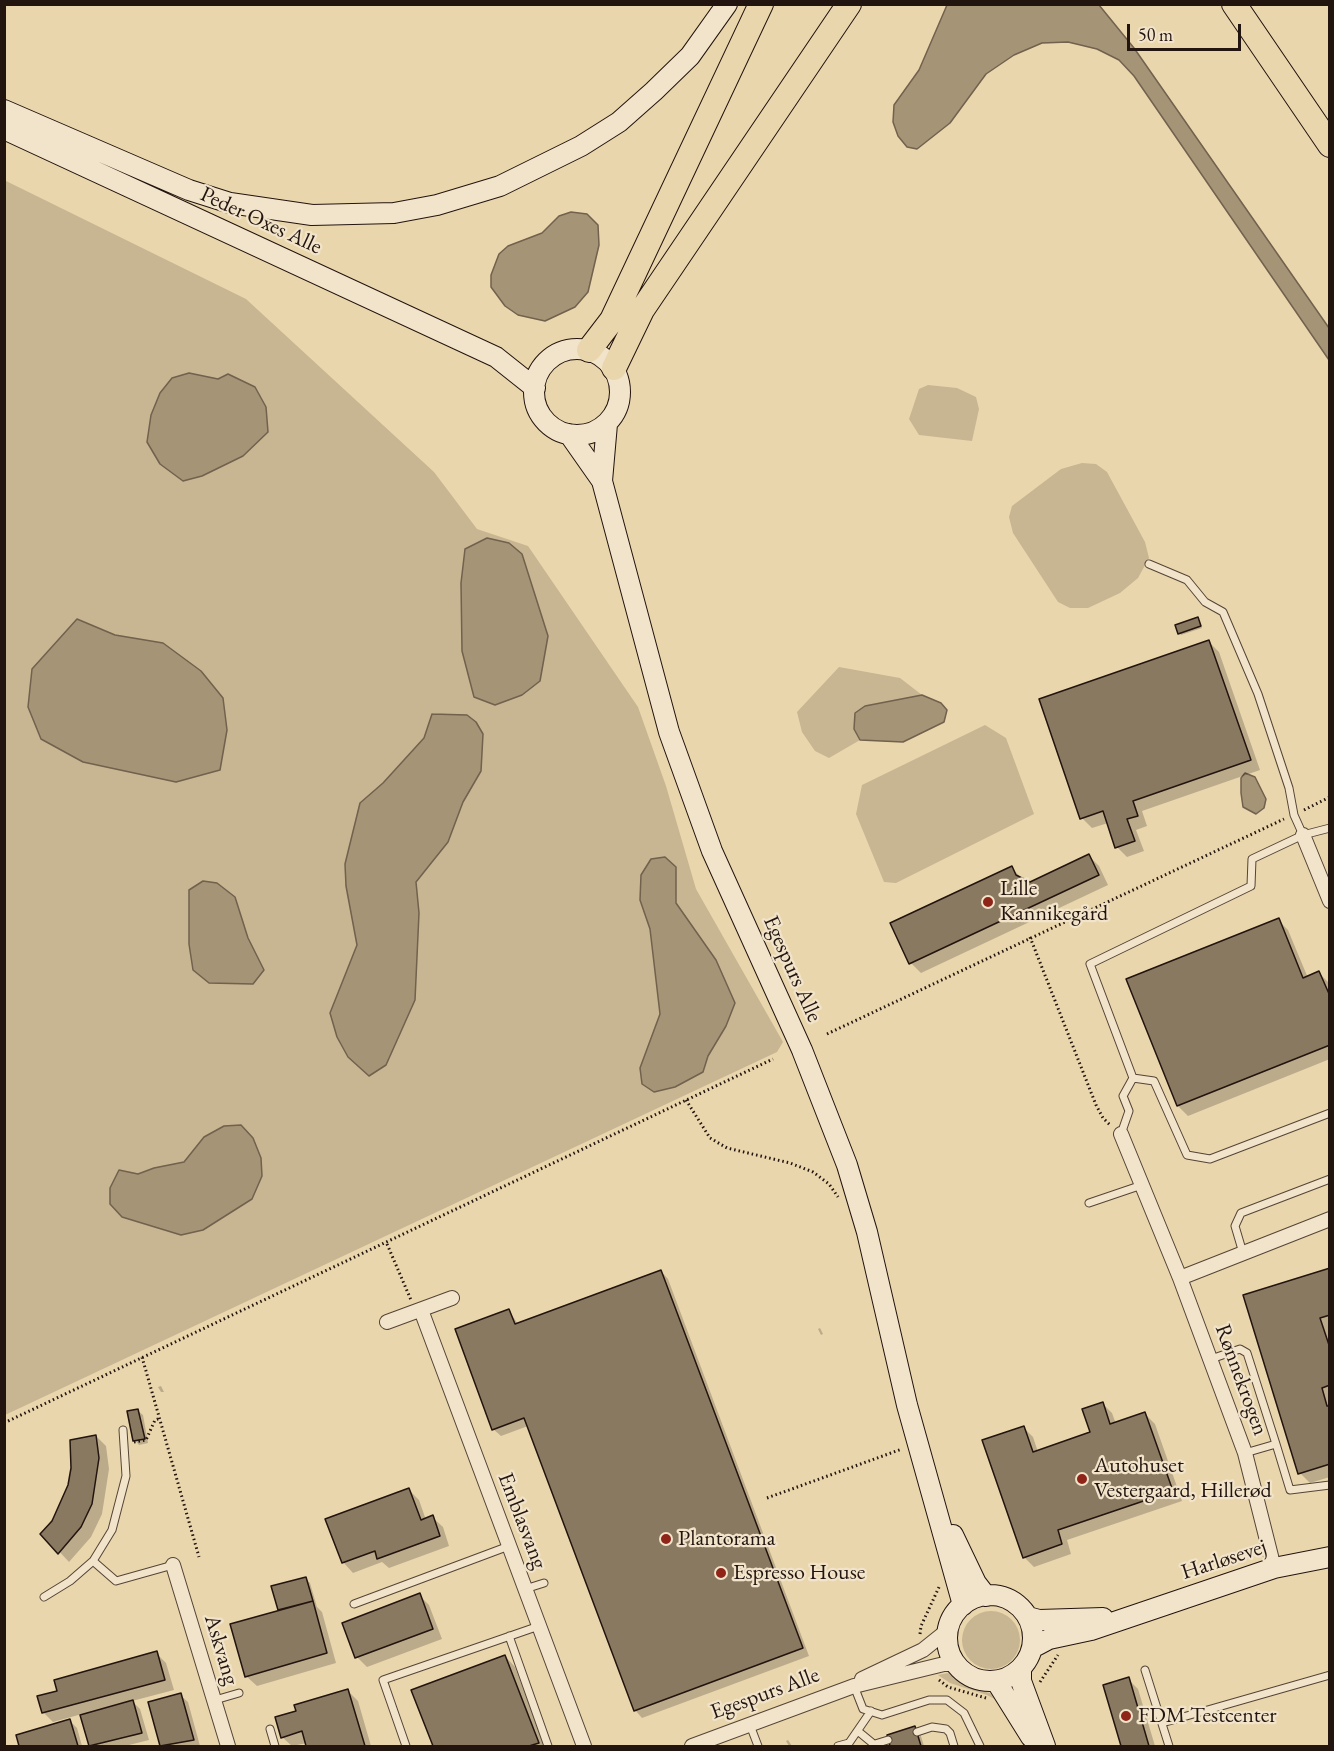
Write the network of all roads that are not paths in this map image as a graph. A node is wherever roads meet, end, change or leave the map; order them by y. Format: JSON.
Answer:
{"nodes":[{"id":1,"x":727,"y":4,"type":"edge"},
{"id":2,"x":761,"y":4,"type":"edge"},
{"id":3,"x":849,"y":4,"type":"edge"},
{"id":4,"x":1234,"y":4,"type":"edge"},
{"id":5,"x":4,"y":110,"type":"edge"},
{"id":6,"x":4,"y":129,"type":"edge"},
{"id":7,"x":1329,"y":145,"type":"edge"},
{"id":8,"x":589,"y":350,"type":"junction"},
{"id":9,"x":496,"y":357,"type":"junction"},
{"id":10,"x":544,"y":365,"type":"junction"},
{"id":11,"x":614,"y":368,"type":"junction"},
{"id":12,"x":534,"y":388,"type":"junction"},
{"id":13,"x":607,"y":424,"type":"junction"},
{"id":14,"x":569,"y":434,"type":"junction"},
{"id":15,"x":602,"y":481,"type":"junction"},
{"id":16,"x":1149,"y":564,"type":"dead end"},
{"id":17,"x":1329,"y":828,"type":"edge"},
{"id":18,"x":1303,"y":836,"type":"junction"},
{"id":19,"x":1329,"y":901,"type":"edge"},
{"id":20,"x":1133,"y":1078,"type":"junction"},
{"id":21,"x":1329,"y":1113,"type":"edge"},
{"id":22,"x":1121,"y":1134,"type":"joint"},
{"id":23,"x":1329,"y":1179,"type":"edge"},
{"id":24,"x":1142,"y":1185,"type":"junction"},
{"id":25,"x":1089,"y":1203,"type":"dead end"},
{"id":26,"x":1329,"y":1219,"type":"edge"},
{"id":27,"x":1244,"y":1253,"type":"junction"},
{"id":28,"x":1180,"y":1278,"type":"junction"},
{"id":29,"x":452,"y":1298,"type":"dead end"},
{"id":30,"x":421,"y":1310,"type":"junction"},
{"id":31,"x":387,"y":1322,"type":"dead end"},
{"id":32,"x":1211,"y":1359,"type":"junction"},
{"id":33,"x":123,"y":1430,"type":"dead end"},
{"id":34,"x":1276,"y":1444,"type":"junction"},
{"id":35,"x":1245,"y":1453,"type":"junction"},
{"id":36,"x":929,"y":1480,"type":"junction"},
{"id":37,"x":1329,"y":1485,"type":"edge"},
{"id":38,"x":509,"y":1546,"type":"junction"},
{"id":39,"x":1329,"y":1557,"type":"edge"},
{"id":40,"x":93,"y":1561,"type":"junction"},
{"id":41,"x":173,"y":1565,"type":"joint"},
{"id":42,"x":1274,"y":1569,"type":"junction"},
{"id":43,"x":544,"y":1582,"type":"dead end"},
{"id":44,"x":525,"y":1589,"type":"junction"},
{"id":45,"x":986,"y":1596,"type":"junction"},
{"id":46,"x":44,"y":1597,"type":"dead end"},
{"id":47,"x":354,"y":1604,"type":"dead end"},
{"id":48,"x":963,"y":1605,"type":"junction"},
{"id":49,"x":1136,"y":1615,"type":"junction"},
{"id":50,"x":1028,"y":1617,"type":"junction"},
{"id":51,"x":539,"y":1626,"type":"junction"},
{"id":52,"x":948,"y":1630,"type":"junction"},
{"id":53,"x":509,"y":1636,"type":"junction"},
{"id":54,"x":1032,"y":1648,"type":"junction"},
{"id":55,"x":956,"y":1664,"type":"junction"},
{"id":56,"x":1021,"y":1668,"type":"junction"},
{"id":57,"x":1145,"y":1670,"type":"dead end"},
{"id":58,"x":1329,"y":1675,"type":"edge"},
{"id":59,"x":996,"y":1681,"type":"junction"},
{"id":60,"x":854,"y":1686,"type":"junction"},
{"id":61,"x":239,"y":1693,"type":"dead end"},
{"id":62,"x":1018,"y":1699,"type":"junction"},
{"id":63,"x":214,"y":1700,"type":"junction"},
{"id":64,"x":871,"y":1711,"type":"junction"},
{"id":65,"x":1162,"y":1723,"type":"junction"},
{"id":66,"x":750,"y":1725,"type":"junction"},
{"id":67,"x":270,"y":1729,"type":"dead end"},
{"id":68,"x":859,"y":1732,"type":"junction"},
{"id":69,"x":917,"y":1732,"type":"dead end"},
{"id":70,"x":888,"y":1740,"type":"dead end"},
{"id":71,"x":875,"y":1745,"type":"edge"},
{"id":72,"x":228,"y":1746,"type":"edge"},
{"id":73,"x":275,"y":1746,"type":"edge"},
{"id":74,"x":406,"y":1746,"type":"edge"},
{"id":75,"x":548,"y":1746,"type":"edge"},
{"id":76,"x":584,"y":1746,"type":"edge"},
{"id":77,"x":692,"y":1746,"type":"edge"},
{"id":78,"x":758,"y":1746,"type":"edge"},
{"id":79,"x":838,"y":1746,"type":"edge"},
{"id":80,"x":954,"y":1746,"type":"edge"},
{"id":81,"x":980,"y":1746,"type":"edge"},
{"id":82,"x":1036,"y":1746,"type":"edge"},
{"id":83,"x":1045,"y":1746,"type":"edge"},
{"id":84,"x":1169,"y":1746,"type":"edge"}],
"edges":[{"from":1,"to":5,"type":"street"},
{"from":2,"to":8,"type":"highway"},
{"from":3,"to":11,"type":"highway"},
{"from":4,"to":7,"type":"highway"},
{"from":6,"to":9,"type":"street","name":"Peder Oxes Alle"},
{"from":8,"to":10,"type":"street"},
{"from":8,"to":11,"type":"street"},
{"from":9,"to":10,"type":"street","name":"Peder Oxes Alle"},
{"from":9,"to":12,"type":"street","name":"Peder Oxes Alle"},
{"from":10,"to":12,"type":"street"},
{"from":11,"to":13,"type":"street"},
{"from":12,"to":14,"type":"street"},
{"from":13,"to":14,"type":"street"},
{"from":13,"to":15,"type":"street","name":"Egespurs Alle"},
{"from":14,"to":15,"type":"street","name":"Egespurs Alle"},
{"from":15,"to":36,"type":"street","name":"Egespurs Alle"},
{"from":16,"to":18,"type":"lane"},
{"from":17,"to":18,"type":"lane"},
{"from":18,"to":19,"type":"street"},
{"from":18,"to":20,"type":"lane"},
{"from":20,"to":21,"type":"lane"},
{"from":20,"to":22,"type":"lane"},
{"from":22,"to":24,"type":"street","name":"Rønnekrogen"},
{"from":23,"to":27,"type":"lane"},
{"from":24,"to":25,"type":"lane"},
{"from":24,"to":28,"type":"street","name":"Rønnekrogen"},
{"from":26,"to":27,"type":"street"},
{"from":27,"to":28,"type":"street"},
{"from":28,"to":32,"type":"street","name":"Rønnekrogen"},
{"from":29,"to":30,"type":"street"},
{"from":30,"to":31,"type":"street"},
{"from":30,"to":38,"type":"street","name":"Emblasvang"},
{"from":32,"to":34,"type":"lane"},
{"from":32,"to":35,"type":"street","name":"Rønnekrogen"},
{"from":33,"to":40,"type":"lane"},
{"from":34,"to":35,"type":"lane"},
{"from":34,"to":37,"type":"lane"},
{"from":35,"to":42,"type":"street","name":"Rønnekrogen"},
{"from":36,"to":45,"type":"street","name":"Egespurs Alle"},
{"from":36,"to":48,"type":"street","name":"Egespurs Alle"},
{"from":38,"to":44,"type":"street","name":"Emblasvang"},
{"from":38,"to":47,"type":"lane"},
{"from":39,"to":42,"type":"street","name":"Harløsevej"},
{"from":40,"to":41,"type":"lane"},
{"from":40,"to":46,"type":"lane"},
{"from":41,"to":63,"type":"street","name":"Askvang"},
{"from":42,"to":49,"type":"street","name":"Harløsevej"},
{"from":43,"to":44,"type":"lane"},
{"from":44,"to":51,"type":"street","name":"Emblasvang"},
{"from":45,"to":48,"type":"street"},
{"from":45,"to":50,"type":"street"},
{"from":48,"to":52,"type":"street"},
{"from":49,"to":50,"type":"street","name":"Harløsevej"},
{"from":49,"to":54,"type":"street","name":"Harløsevej"},
{"from":50,"to":54,"type":"street"},
{"from":51,"to":53,"type":"lane"},
{"from":51,"to":76,"type":"street","name":"Emblasvang"},
{"from":52,"to":55,"type":"street"},
{"from":52,"to":60,"type":"street","name":"Egespurs Alle"},
{"from":53,"to":74,"type":"lane"},
{"from":53,"to":75,"type":"lane"},
{"from":54,"to":56,"type":"street"},
{"from":55,"to":59,"type":"street"},
{"from":55,"to":60,"type":"street","name":"Egespurs Alle"},
{"from":56,"to":59,"type":"street"},
{"from":56,"to":62,"type":"street"},
{"from":57,"to":65,"type":"lane"},
{"from":58,"to":65,"type":"lane"},
{"from":59,"to":62,"type":"street"},
{"from":60,"to":64,"type":"lane"},
{"from":60,"to":66,"type":"street","name":"Egespurs Alle"},
{"from":61,"to":63,"type":"lane"},
{"from":62,"to":82,"type":"street"},
{"from":62,"to":83,"type":"street"},
{"from":63,"to":72,"type":"street","name":"Askvang"},
{"from":64,"to":68,"type":"lane"},
{"from":64,"to":81,"type":"lane"},
{"from":65,"to":84,"type":"lane"},
{"from":66,"to":77,"type":"street","name":"Egespurs Alle"},
{"from":66,"to":78,"type":"lane"},
{"from":67,"to":73,"type":"lane"},
{"from":68,"to":71,"type":"lane"},
{"from":68,"to":79,"type":"lane"},
{"from":69,"to":80,"type":"lane"},
{"from":70,"to":71,"type":"lane"}]}
